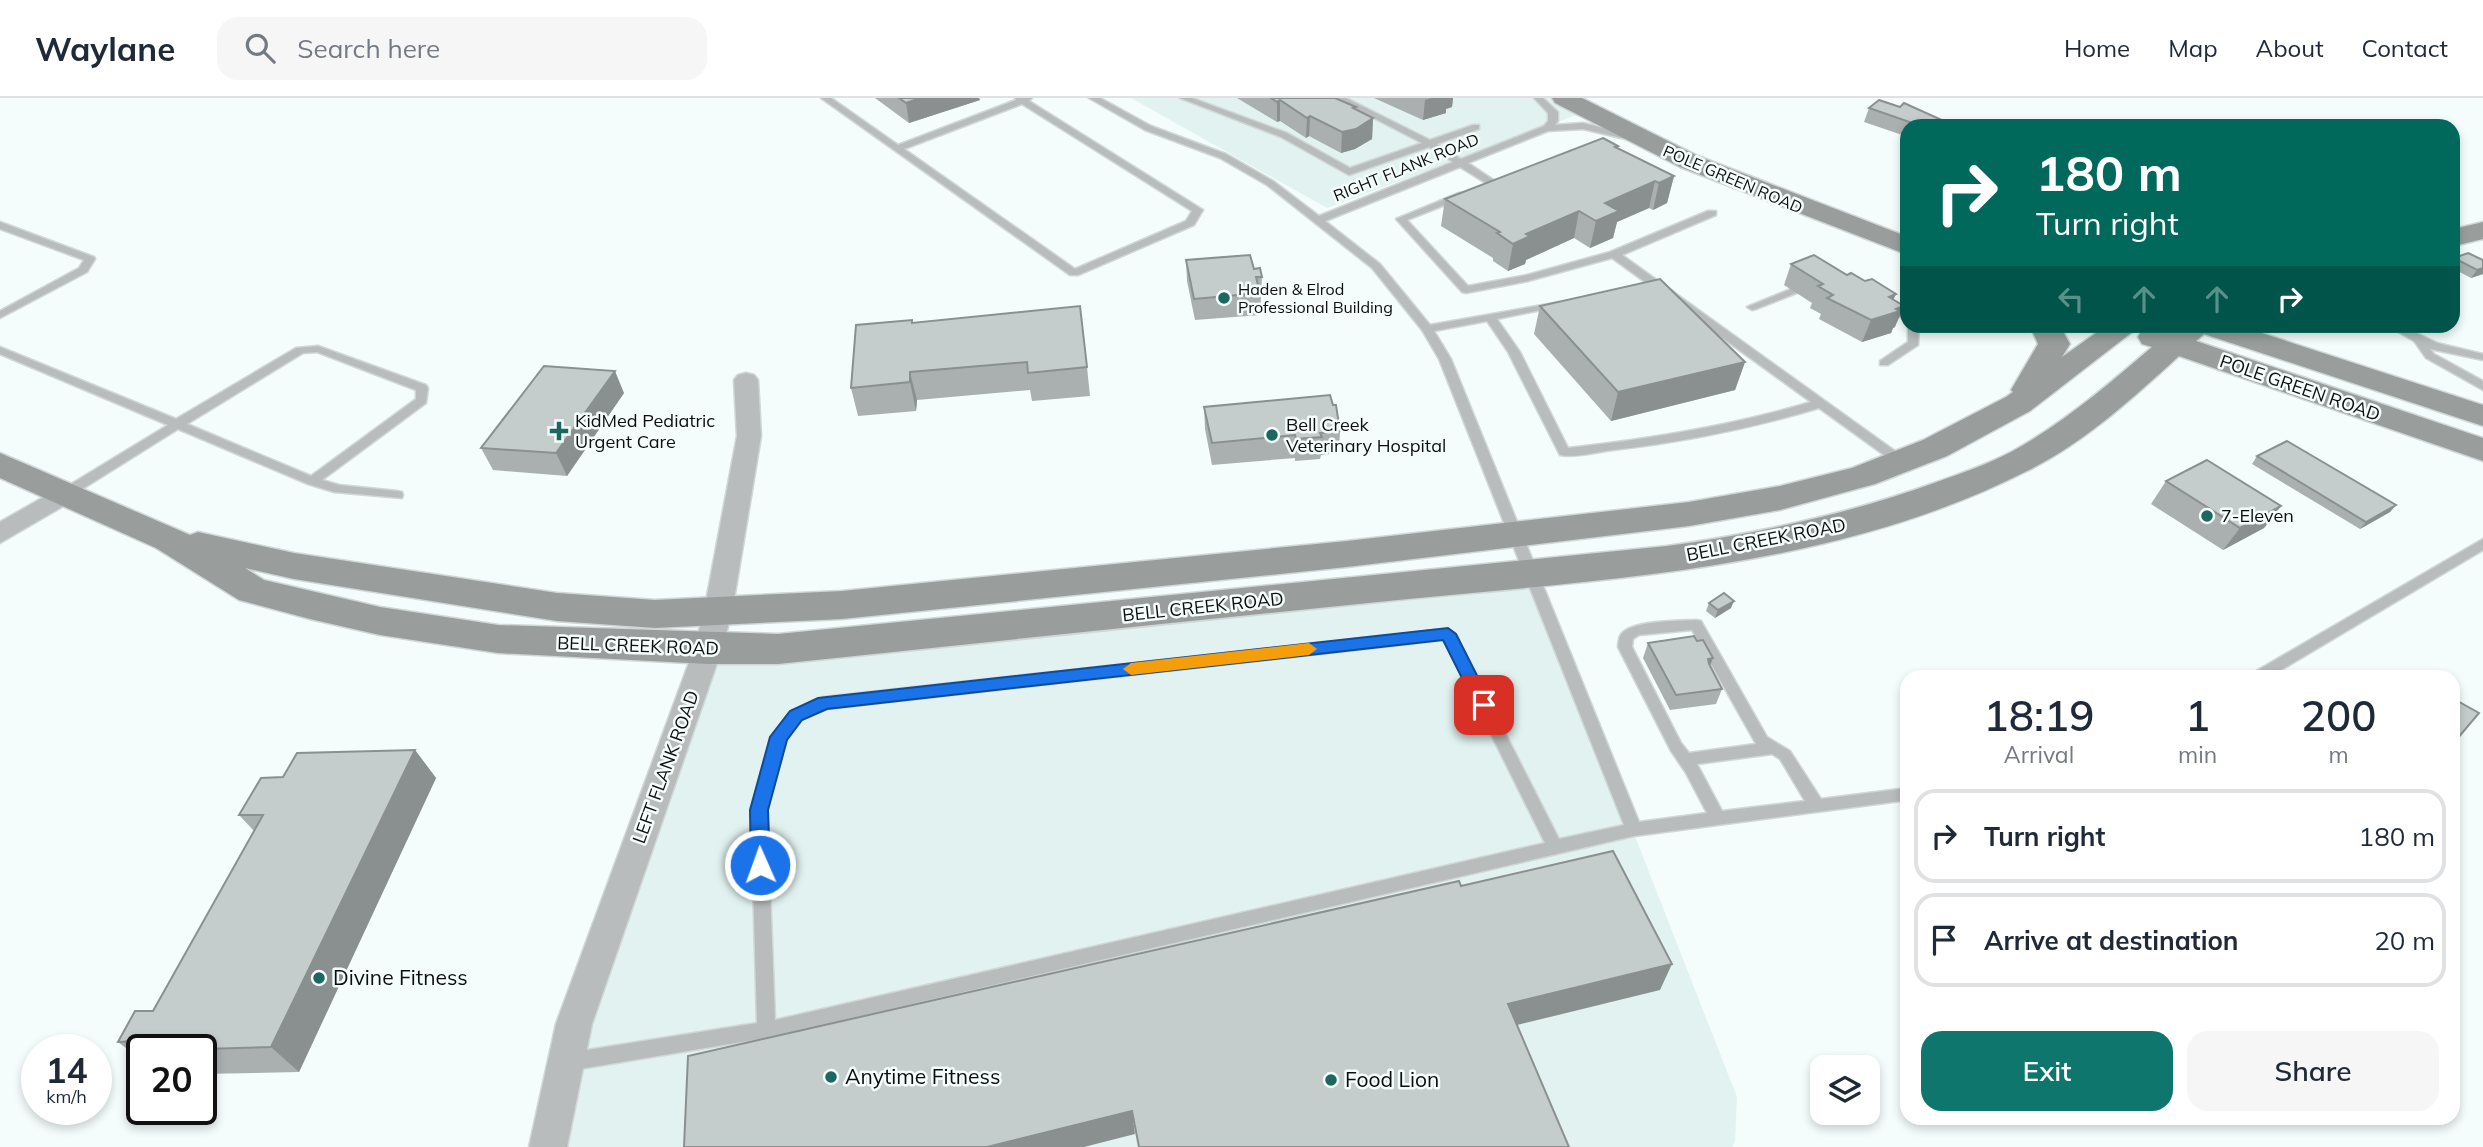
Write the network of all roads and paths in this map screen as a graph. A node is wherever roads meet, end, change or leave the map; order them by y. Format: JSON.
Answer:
{"nodes":[{"id":1,"x":825,"y":98,"type":"edge"},
{"id":2,"x":1093,"y":98,"type":"edge"},
{"id":3,"x":1184,"y":98,"type":"edge"},
{"id":4,"x":1339,"y":98,"type":"edge"},
{"id":5,"x":1538,"y":98,"type":"edge"},
{"id":6,"x":1565,"y":98,"type":"edge"},
{"id":7,"x":1024,"y":99,"type":"edge"},
{"id":8,"x":1476,"y":127,"type":"dead end"},
{"id":9,"x":1546,"y":128,"type":"junction"},
{"id":10,"x":1641,"y":139,"type":"junction"},
{"id":11,"x":1429,"y":143,"type":"junction"},
{"id":12,"x":896,"y":149,"type":"junction"},
{"id":13,"x":1459,"y":162,"type":"junction"},
{"id":14,"x":1504,"y":179,"type":"edge"},
{"id":15,"x":1492,"y":183,"type":"junction"},
{"id":16,"x":1818,"y":187,"type":"dead end"},
{"id":17,"x":1481,"y":188,"type":"edge"},
{"id":18,"x":1759,"y":191,"type":"junction"},
{"id":19,"x":1469,"y":192,"type":"edge"},
{"id":20,"x":1712,"y":213,"type":"dead end"},
{"id":21,"x":2483,"y":214,"type":"edge"},
{"id":22,"x":1318,"y":220,"type":"junction"},
{"id":23,"x":2460,"y":220,"type":"edge"},
{"id":24,"x":0,"y":225,"type":"edge"},
{"id":25,"x":2483,"y":230,"type":"edge"},
{"id":26,"x":2460,"y":236,"type":"edge"},
{"id":27,"x":1900,"y":244,"type":"edge"},
{"id":28,"x":1614,"y":254,"type":"junction"},
{"id":29,"x":1900,"y":255,"type":"edge"},
{"id":30,"x":1817,"y":282,"type":"edge"},
{"id":31,"x":1657,"y":284,"type":"junction"},
{"id":32,"x":1644,"y":287,"type":"edge"},
{"id":33,"x":1877,"y":297,"type":"edge"},
{"id":34,"x":1567,"y":302,"type":"edge"},
{"id":35,"x":1752,"y":307,"type":"dead end"},
{"id":36,"x":1900,"y":313,"type":"edge"},
{"id":37,"x":0,"y":315,"type":"edge"},
{"id":38,"x":1490,"y":317,"type":"junction"},
{"id":39,"x":1427,"y":329,"type":"junction"},
{"id":40,"x":1913,"y":333,"type":"edge"},
{"id":41,"x":2048,"y":333,"type":"edge"},
{"id":42,"x":2113,"y":333,"type":"edge"},
{"id":43,"x":2232,"y":333,"type":"edge"},
{"id":44,"x":2405,"y":333,"type":"edge"},
{"id":45,"x":2185,"y":335,"type":"edge"},
{"id":46,"x":2418,"y":341,"type":"junction"},
{"id":47,"x":0,"y":350,"type":"edge"},
{"id":48,"x":2483,"y":357,"type":"edge"},
{"id":49,"x":1884,"y":363,"type":"dead end"},
{"id":50,"x":746,"y":380,"type":"dead end"},
{"id":51,"x":2483,"y":386,"type":"edge"},
{"id":52,"x":1822,"y":403,"type":"junction"},
{"id":53,"x":2018,"y":404,"type":"junction"},
{"id":54,"x":2483,"y":416,"type":"edge"},
{"id":55,"x":177,"y":424,"type":"junction"},
{"id":56,"x":2483,"y":450,"type":"edge"},
{"id":57,"x":1902,"y":462,"type":"junction"},
{"id":58,"x":0,"y":464,"type":"edge"},
{"id":59,"x":312,"y":481,"type":"junction"},
{"id":60,"x":63,"y":495,"type":"junction"},
{"id":61,"x":397,"y":495,"type":"dead end"},
{"id":62,"x":0,"y":534,"type":"edge"},
{"id":63,"x":1517,"y":534,"type":"junction"},
{"id":64,"x":169,"y":539,"type":"junction"},
{"id":65,"x":2483,"y":544,"type":"edge"},
{"id":66,"x":1532,"y":573,"type":"junction"},
{"id":67,"x":719,"y":612,"type":"junction"},
{"id":68,"x":708,"y":649,"type":"junction"},
{"id":69,"x":2270,"y":670,"type":"edge"},
{"id":70,"x":1774,"y":748,"type":"junction"},
{"id":71,"x":1685,"y":760,"type":"junction"},
{"id":72,"x":1900,"y":795,"type":"edge"},
{"id":73,"x":1816,"y":804,"type":"junction"},
{"id":74,"x":1717,"y":818,"type":"junction"},
{"id":75,"x":1634,"y":829,"type":"junction"},
{"id":76,"x":1555,"y":847,"type":"junction"},
{"id":77,"x":766,"y":1030,"type":"junction"},
{"id":78,"x":564,"y":1063,"type":"junction"},
{"id":79,"x":548,"y":1147,"type":"edge"}],
"edges":[{"from":1,"to":12,"type":"lane"},
{"from":2,"to":22,"type":"lane"},
{"from":3,"to":11,"type":"lane"},
{"from":4,"to":11,"type":"lane"},
{"from":5,"to":9,"type":"lane"},
{"from":6,"to":10,"type":"street","name":"POLE GREEN ROAD"},
{"from":6,"to":16,"type":"street","name":"POLE GREEN ROAD"},
{"from":7,"to":12,"type":"lane"},
{"from":7,"to":12,"type":"lane"},
{"from":8,"to":11,"type":"lane"},
{"from":9,"to":10,"type":"lane","name":"RIGHT FLANK ROAD"},
{"from":9,"to":13,"type":"lane","name":"RIGHT FLANK ROAD"},
{"from":10,"to":18,"type":"street","name":"POLE GREEN ROAD"},
{"from":11,"to":13,"type":"lane"},
{"from":13,"to":15,"type":"lane"},
{"from":13,"to":22,"type":"lane","name":"RIGHT FLANK ROAD"},
{"from":14,"to":15,"type":"lane"},
{"from":15,"to":17,"type":"lane"},
{"from":18,"to":27,"type":"street","name":"POLE GREEN ROAD"},
{"from":18,"to":29,"type":"street"},
{"from":19,"to":28,"type":"lane"},
{"from":20,"to":28,"type":"lane"},
{"from":21,"to":23,"type":"street"},
{"from":22,"to":39,"type":"lane","name":"RIGHT FLANK ROAD"},
{"from":24,"to":37,"type":"lane"},
{"from":25,"to":26,"type":"street"},
{"from":28,"to":31,"type":"lane"},
{"from":30,"to":35,"type":"lane"},
{"from":31,"to":32,"type":"lane"},
{"from":31,"to":52,"type":"lane"},
{"from":33,"to":36,"type":"lane"},
{"from":34,"to":38,"type":"lane"},
{"from":38,"to":39,"type":"lane"},
{"from":38,"to":52,"type":"lane"},
{"from":39,"to":63,"type":"lane","name":"RIGHT FLANK ROAD"},
{"from":40,"to":49,"type":"lane"},
{"from":41,"to":53,"type":"street"},
{"from":42,"to":53,"type":"street","name":"BELL CREEK ROAD"},
{"from":43,"to":54,"type":"street","name":"POLE GREEN ROAD"},
{"from":44,"to":46,"type":"lane"},
{"from":45,"to":56,"type":"street","name":"POLE GREEN ROAD"},
{"from":45,"to":66,"type":"street","name":"BELL CREEK ROAD"},
{"from":46,"to":48,"type":"lane"},
{"from":46,"to":51,"type":"lane"},
{"from":47,"to":55,"type":"lane"},
{"from":50,"to":67,"type":"street","name":"LEFT FLANK ROAD"},
{"from":52,"to":57,"type":"lane"},
{"from":53,"to":57,"type":"street","name":"BELL CREEK ROAD"},
{"from":55,"to":59,"type":"lane"},
{"from":55,"to":59,"type":"lane"},
{"from":55,"to":60,"type":"lane"},
{"from":57,"to":63,"type":"street","name":"BELL CREEK ROAD"},
{"from":58,"to":60,"type":"street","name":"BELL CREEK ROAD"},
{"from":59,"to":61,"type":"lane"},
{"from":60,"to":62,"type":"street"},
{"from":60,"to":64,"type":"street","name":"BELL CREEK ROAD"},
{"from":63,"to":66,"type":"lane","name":"RIGHT FLANK ROAD"},
{"from":63,"to":67,"type":"street","name":"BELL CREEK ROAD"},
{"from":64,"to":67,"type":"street","name":"BELL CREEK ROAD"},
{"from":64,"to":68,"type":"street","name":"BELL CREEK ROAD"},
{"from":65,"to":69,"type":"lane"},
{"from":66,"to":68,"type":"street","name":"BELL CREEK ROAD"},
{"from":66,"to":75,"type":"lane","name":"RIGHT FLANK ROAD"},
{"from":67,"to":68,"type":"street","name":"LEFT FLANK ROAD"},
{"from":68,"to":78,"type":"street","name":"LEFT FLANK ROAD"},
{"from":70,"to":71,"type":"lane"},
{"from":70,"to":71,"type":"lane"},
{"from":70,"to":73,"type":"lane"},
{"from":71,"to":74,"type":"lane"},
{"from":72,"to":73,"type":"lane"},
{"from":73,"to":74,"type":"lane"},
{"from":74,"to":75,"type":"lane"},
{"from":75,"to":76,"type":"lane"},
{"from":76,"to":77,"type":"lane"},
{"from":76,"to":77,"type":"lane"},
{"from":77,"to":78,"type":"lane"},
{"from":78,"to":79,"type":"street","name":"LEFT FLANK ROAD"}]}
